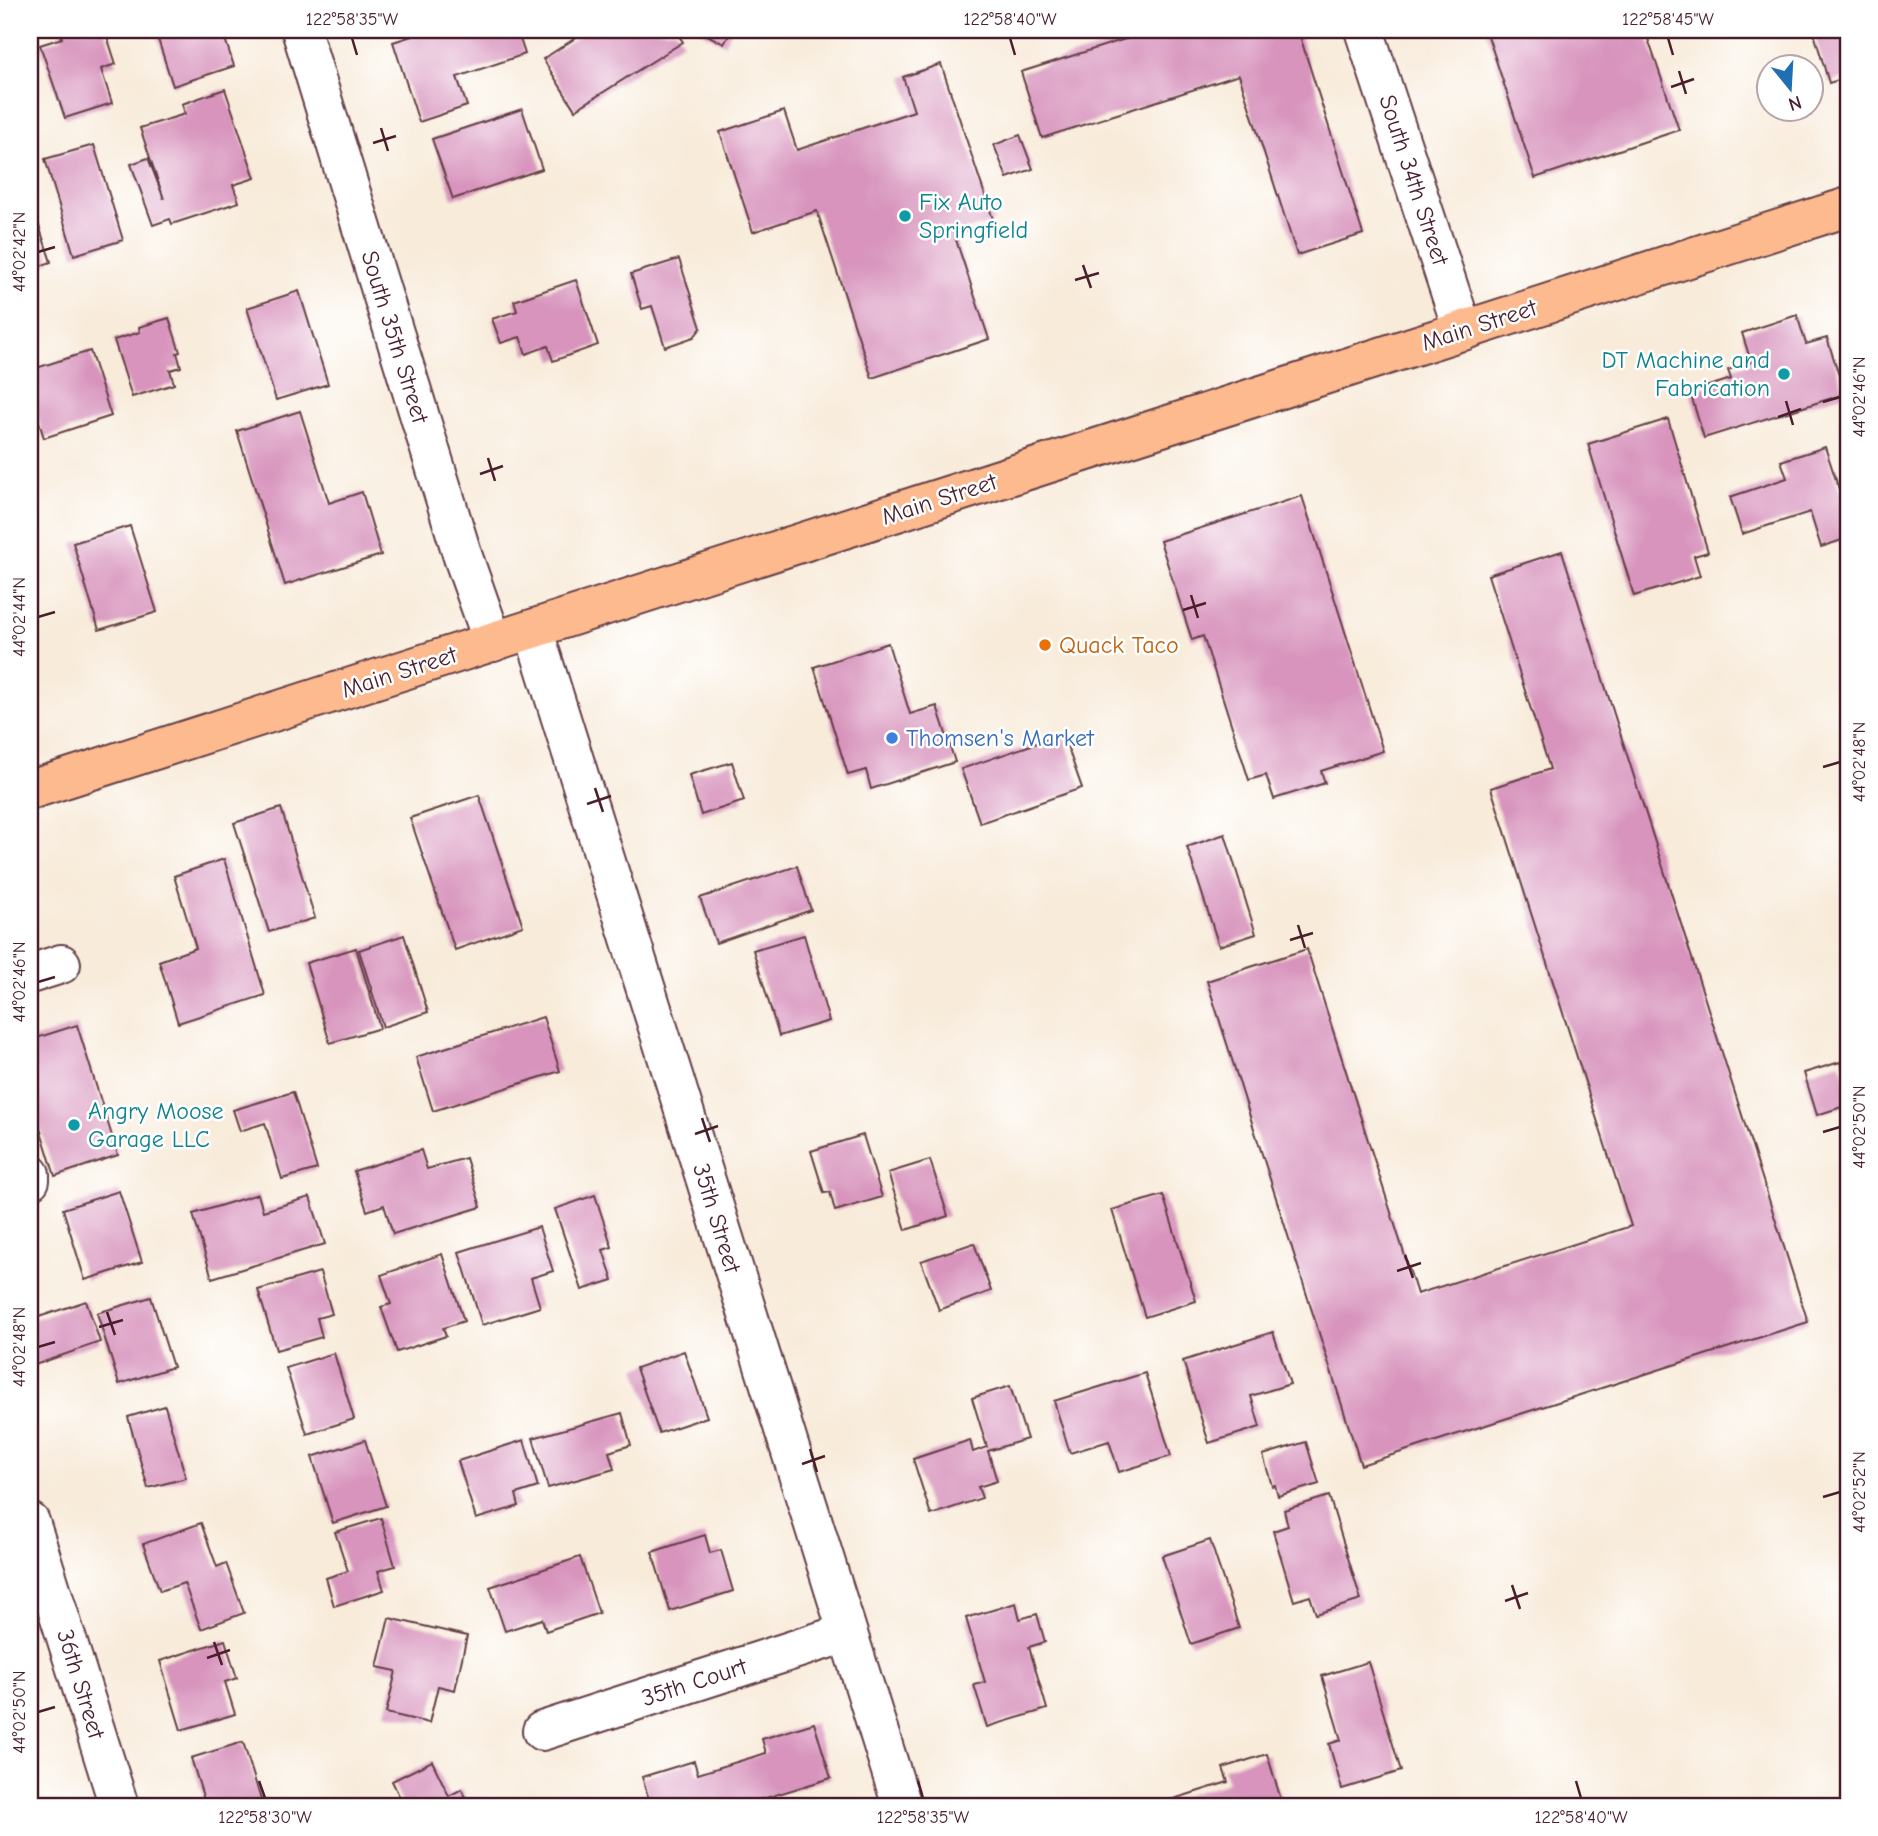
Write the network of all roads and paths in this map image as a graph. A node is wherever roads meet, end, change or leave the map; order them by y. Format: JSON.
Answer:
{"nodes":[{"id":1,"x":301,"y":30,"type":"edge"},
{"id":2,"x":1364,"y":30,"type":"edge"},
{"id":3,"x":1848,"y":207,"type":"edge"},
{"id":4,"x":1463,"y":331,"type":"junction"},
{"id":5,"x":533,"y":629,"type":"junction"},
{"id":6,"x":493,"y":642,"type":"junction"},
{"id":7,"x":30,"y":790,"type":"edge"},
{"id":8,"x":30,"y":1174,"type":"edge"},
{"id":9,"x":30,"y":1180,"type":"edge"},
{"id":10,"x":30,"y":1522,"type":"edge"},
{"id":11,"x":846,"y":1633,"type":"junction"},
{"id":12,"x":542,"y":1731,"type":"dead end"},
{"id":13,"x":119,"y":1806,"type":"edge"},
{"id":14,"x":902,"y":1806,"type":"edge"}],
"edges":[{"from":1,"to":6,"type":"street","name":"South 35th Street"},
{"from":2,"to":4,"type":"street","name":"South 34th Street"},
{"from":3,"to":4,"type":"main road","name":"Main Street"},
{"from":4,"to":5,"type":"main road","name":"Main Street"},
{"from":5,"to":6,"type":"main road","name":"Main Street"},
{"from":5,"to":11,"type":"street","name":"35th Street"},
{"from":6,"to":7,"type":"main road","name":"Main Street"},
{"from":8,"to":9,"type":"street"},
{"from":10,"to":13,"type":"street","name":"36th Street"},
{"from":11,"to":12,"type":"street","name":"35th Court"},
{"from":11,"to":14,"type":"street","name":"35th Street"}]}
